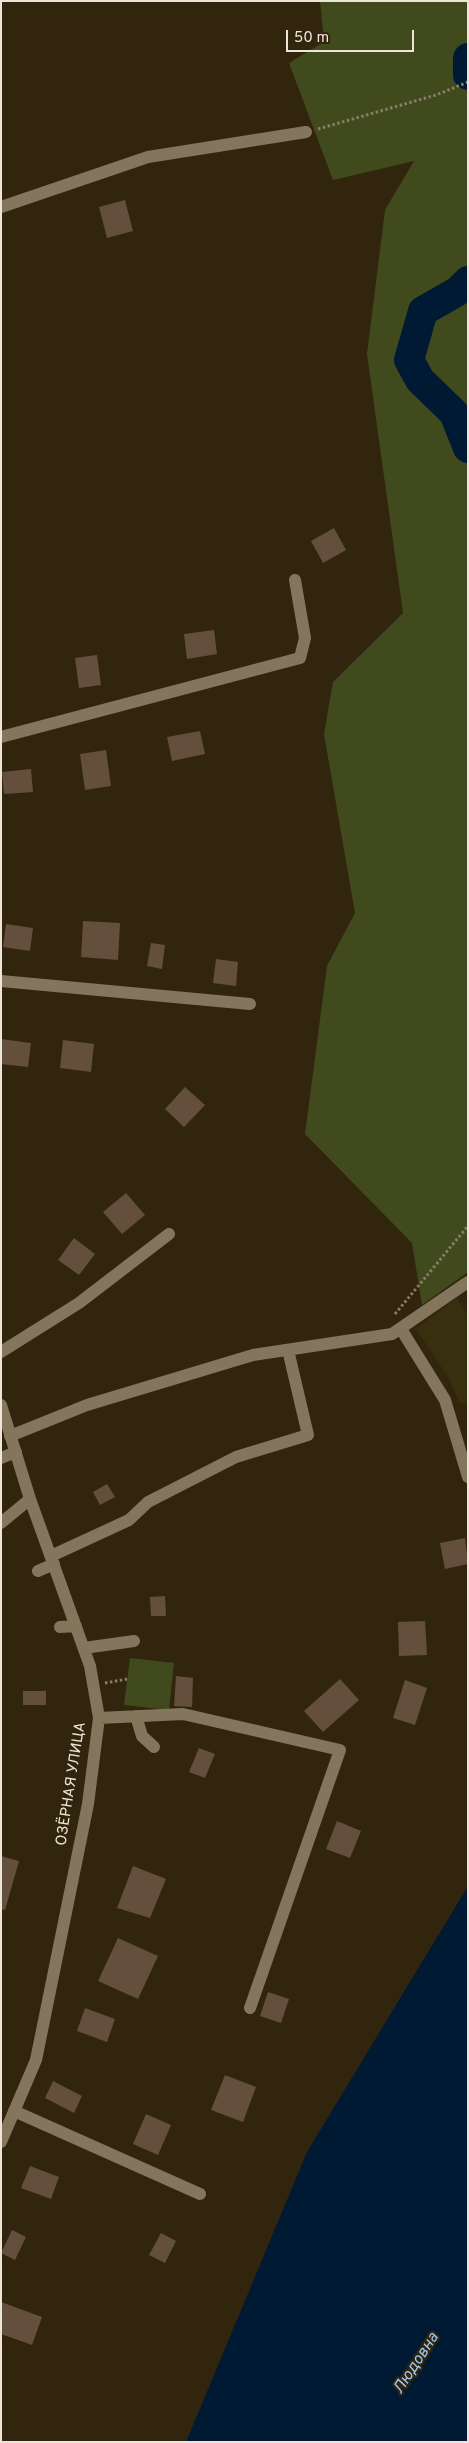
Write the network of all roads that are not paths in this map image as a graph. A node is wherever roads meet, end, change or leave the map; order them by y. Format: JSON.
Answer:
{"nodes":[{"id":1,"x":306,"y":132,"type":"road end"},
{"id":2,"x":1,"y":207,"type":"edge"},
{"id":3,"x":295,"y":580,"type":"dead end"},
{"id":4,"x":1,"y":737,"type":"edge"},
{"id":5,"x":1,"y":981,"type":"edge"},
{"id":6,"x":250,"y":1004,"type":"dead end"},
{"id":7,"x":169,"y":1234,"type":"dead end"},
{"id":8,"x":468,"y":1282,"type":"edge"},
{"id":9,"x":396,"y":1332,"type":"junction"},
{"id":10,"x":288,"y":1350,"type":"junction"},
{"id":11,"x":1,"y":1352,"type":"edge"},
{"id":12,"x":1,"y":1406,"type":"edge"},
{"id":13,"x":10,"y":1436,"type":"junction"},
{"id":14,"x":16,"y":1452,"type":"junction"},
{"id":15,"x":1,"y":1458,"type":"edge"},
{"id":16,"x":468,"y":1478,"type":"edge"},
{"id":17,"x":30,"y":1499,"type":"junction"},
{"id":18,"x":1,"y":1523,"type":"edge"},
{"id":19,"x":52,"y":1560,"type":"junction"},
{"id":20,"x":38,"y":1571,"type":"dead end"},
{"id":21,"x":76,"y":1626,"type":"junction"},
{"id":22,"x":60,"y":1627,"type":"dead end"},
{"id":23,"x":134,"y":1641,"type":"dead end"},
{"id":24,"x":84,"y":1648,"type":"junction"},
{"id":25,"x":136,"y":1716,"type":"junction"},
{"id":26,"x":99,"y":1718,"type":"junction"},
{"id":27,"x":154,"y":1747,"type":"dead end"},
{"id":28,"x":250,"y":2008,"type":"dead end"},
{"id":29,"x":14,"y":2111,"type":"junction"},
{"id":30,"x":1,"y":2142,"type":"edge"},
{"id":31,"x":200,"y":2194,"type":"dead end"}],
"edges":[{"from":1,"to":2,"type":"street"},
{"from":3,"to":4,"type":"street"},
{"from":5,"to":6,"type":"street"},
{"from":7,"to":11,"type":"street"},
{"from":8,"to":9,"type":"street"},
{"from":9,"to":10,"type":"street"},
{"from":9,"to":16,"type":"street"},
{"from":10,"to":13,"type":"street"},
{"from":10,"to":19,"type":"street"},
{"from":12,"to":13,"type":"street","name":"ОЗЁРНАЯ УЛИЦА"},
{"from":13,"to":14,"type":"street","name":"ОЗЁРНАЯ УЛИЦА"},
{"from":14,"to":15,"type":"street"},
{"from":14,"to":17,"type":"street","name":"ОЗЁРНАЯ УЛИЦА"},
{"from":17,"to":18,"type":"street"},
{"from":17,"to":19,"type":"street","name":"ОЗЁРНАЯ УЛИЦА"},
{"from":19,"to":20,"type":"street"},
{"from":19,"to":21,"type":"street","name":"ОЗЁРНАЯ УЛИЦА"},
{"from":21,"to":22,"type":"street"},
{"from":21,"to":24,"type":"street","name":"ОЗЁРНАЯ УЛИЦА"},
{"from":23,"to":24,"type":"street"},
{"from":24,"to":26,"type":"street","name":"ОЗЁРНАЯ УЛИЦА"},
{"from":25,"to":26,"type":"street"},
{"from":25,"to":27,"type":"street"},
{"from":25,"to":28,"type":"street"},
{"from":26,"to":29,"type":"street","name":"ОЗЁРНАЯ УЛИЦА"},
{"from":29,"to":30,"type":"street","name":"ОЗЁРНАЯ УЛИЦА"},
{"from":29,"to":31,"type":"street"}]}
